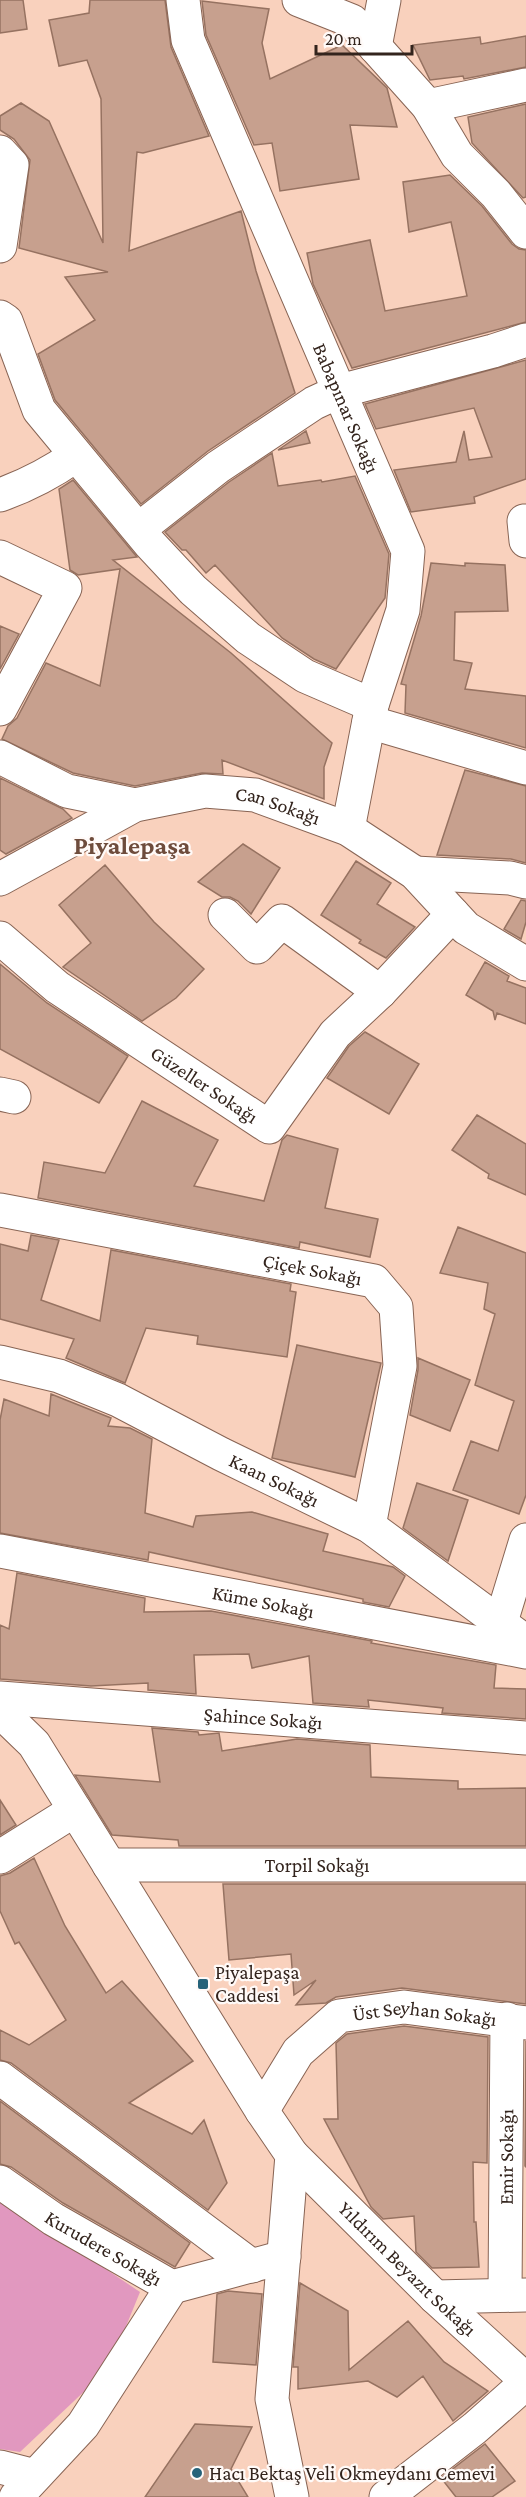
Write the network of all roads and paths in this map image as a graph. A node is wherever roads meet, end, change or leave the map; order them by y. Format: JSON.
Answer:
{"nodes":[{"id":1,"x":183,"y":0,"type":"edge"},
{"id":2,"x":299,"y":0,"type":"edge"},
{"id":3,"x":384,"y":0,"type":"edge"},
{"id":4,"x":375,"y":47,"type":"junction"},
{"id":5,"x":526,"y":85,"type":"edge"},
{"id":6,"x":428,"y":106,"type":"junction"},
{"id":7,"x":0,"y":152,"type":"edge"},
{"id":8,"x":526,"y":232,"type":"edge"},
{"id":9,"x":0,"y":246,"type":"edge"},
{"id":10,"x":0,"y":317,"type":"edge"},
{"id":11,"x":526,"y":340,"type":"edge"},
{"id":12,"x":340,"y":390,"type":"junction"},
{"id":13,"x":75,"y":456,"type":"junction"},
{"id":14,"x":0,"y":495,"type":"edge"},
{"id":15,"x":139,"y":529,"type":"junction"},
{"id":16,"x":0,"y":557,"type":"edge"},
{"id":17,"x":0,"y":709,"type":"edge"},
{"id":18,"x":371,"y":714,"type":"junction"},
{"id":19,"x":0,"y":757,"type":"edge"},
{"id":20,"x":526,"y":768,"type":"edge"},
{"id":21,"x":135,"y":805,"type":"junction"},
{"id":22,"x":348,"y":829,"type":"junction"},
{"id":23,"x":415,"y":873,"type":"junction"},
{"id":24,"x":0,"y":879,"type":"edge"},
{"id":25,"x":526,"y":882,"type":"edge"},
{"id":26,"x":453,"y":914,"type":"junction"},
{"id":27,"x":225,"y":915,"type":"dead end"},
{"id":28,"x":0,"y":938,"type":"edge"},
{"id":29,"x":526,"y":964,"type":"edge"},
{"id":30,"x":380,"y":992,"type":"junction"},
{"id":31,"x":0,"y":1210,"type":"edge"},
{"id":32,"x":0,"y":1362,"type":"edge"},
{"id":33,"x":369,"y":1526,"type":"junction"},
{"id":34,"x":526,"y":1540,"type":"edge"},
{"id":35,"x":0,"y":1551,"type":"edge"},
{"id":36,"x":514,"y":1632,"type":"edge"},
{"id":37,"x":526,"y":1652,"type":"edge"},
{"id":38,"x":0,"y":1698,"type":"edge"},
{"id":39,"x":0,"y":1712,"type":"edge"},
{"id":40,"x":526,"y":1738,"type":"edge"},
{"id":41,"x":75,"y":1809,"type":"junction"},
{"id":42,"x":0,"y":1857,"type":"edge"},
{"id":43,"x":109,"y":1864,"type":"junction"},
{"id":44,"x":526,"y":1865,"type":"edge"},
{"id":45,"x":516,"y":2021,"type":"edge"},
{"id":46,"x":0,"y":2078,"type":"edge"},
{"id":47,"x":262,"y":2111,"type":"junction"},
{"id":48,"x":292,"y":2155,"type":"junction"},
{"id":49,"x":0,"y":2182,"type":"edge"},
{"id":50,"x":284,"y":2257,"type":"junction"},
{"id":51,"x":252,"y":2266,"type":"junction"},
{"id":52,"x":172,"y":2287,"type":"junction"},
{"id":53,"x":515,"y":2295,"type":"edge"},
{"id":54,"x":435,"y":2297,"type":"junction"},
{"id":55,"x":526,"y":2381,"type":"edge"},
{"id":56,"x":0,"y":2467,"type":"edge"},
{"id":57,"x":26,"y":2487,"type":"edge"},
{"id":58,"x":292,"y":2497,"type":"edge"},
{"id":59,"x":386,"y":2497,"type":"edge"}],
"edges":[{"from":1,"to":12,"type":"street","name":"Babapınar Sokağı"},
{"from":2,"to":4,"type":"street"},
{"from":3,"to":4,"type":"street"},
{"from":4,"to":6,"type":"street"},
{"from":5,"to":6,"type":"street"},
{"from":6,"to":8,"type":"street"},
{"from":7,"to":9,"type":"street"},
{"from":10,"to":13,"type":"street"},
{"from":11,"to":12,"type":"street"},
{"from":12,"to":15,"type":"street"},
{"from":12,"to":18,"type":"street","name":"Babapınar Sokağı"},
{"from":13,"to":14,"type":"street"},
{"from":13,"to":15,"type":"street"},
{"from":15,"to":18,"type":"street"},
{"from":16,"to":17,"type":"street"},
{"from":18,"to":20,"type":"street"},
{"from":18,"to":22,"type":"street","name":"Babapınar Sokağı"},
{"from":19,"to":21,"type":"street"},
{"from":21,"to":22,"type":"street","name":"Can Sokağı"},
{"from":21,"to":24,"type":"street","name":"Can Sokağı"},
{"from":22,"to":23,"type":"street","name":"Can Sokağı"},
{"from":23,"to":25,"type":"street"},
{"from":23,"to":26,"type":"street","name":"Can Sokağı"},
{"from":26,"to":29,"type":"street","name":"Can Sokağı"},
{"from":26,"to":30,"type":"street","name":"Güzeller Sokağı"},
{"from":27,"to":30,"type":"street"},
{"from":28,"to":30,"type":"street","name":"Güzeller Sokağı"},
{"from":31,"to":33,"type":"street","name":"Çiçek Sokağı"},
{"from":32,"to":33,"type":"street","name":"Kaan Sokağı"},
{"from":33,"to":36,"type":"street","name":"Kaan Sokağı"},
{"from":34,"to":36,"type":"street"},
{"from":35,"to":37,"type":"street","name":"Küme Sokağı"},
{"from":38,"to":40,"type":"street","name":"Şahince Sokağı"},
{"from":39,"to":41,"type":"street"},
{"from":41,"to":42,"type":"street"},
{"from":41,"to":43,"type":"street"},
{"from":43,"to":44,"type":"street","name":"Torpil Sokağı"},
{"from":43,"to":47,"type":"street"},
{"from":45,"to":47,"type":"street","name":"Üst Seyhan Sokağı"},
{"from":45,"to":53,"type":"street","name":"Emir Sokağı"},
{"from":46,"to":51,"type":"street"},
{"from":47,"to":48,"type":"street"},
{"from":48,"to":50,"type":"street"},
{"from":48,"to":54,"type":"street","name":"Yıldırım Beyazıt Sokağı"},
{"from":49,"to":52,"type":"street","name":"Kurudere Sokağı"},
{"from":50,"to":51,"type":"street","name":"Kurudere Sokağı"},
{"from":50,"to":58,"type":"street"},
{"from":51,"to":52,"type":"street","name":"Kurudere Sokağı"},
{"from":52,"to":57,"type":"street"},
{"from":53,"to":54,"type":"street"},
{"from":54,"to":55,"type":"street","name":"Yıldırım Beyazıt Sokağı"},
{"from":55,"to":59,"type":"street"},
{"from":56,"to":57,"type":"street"}]}
